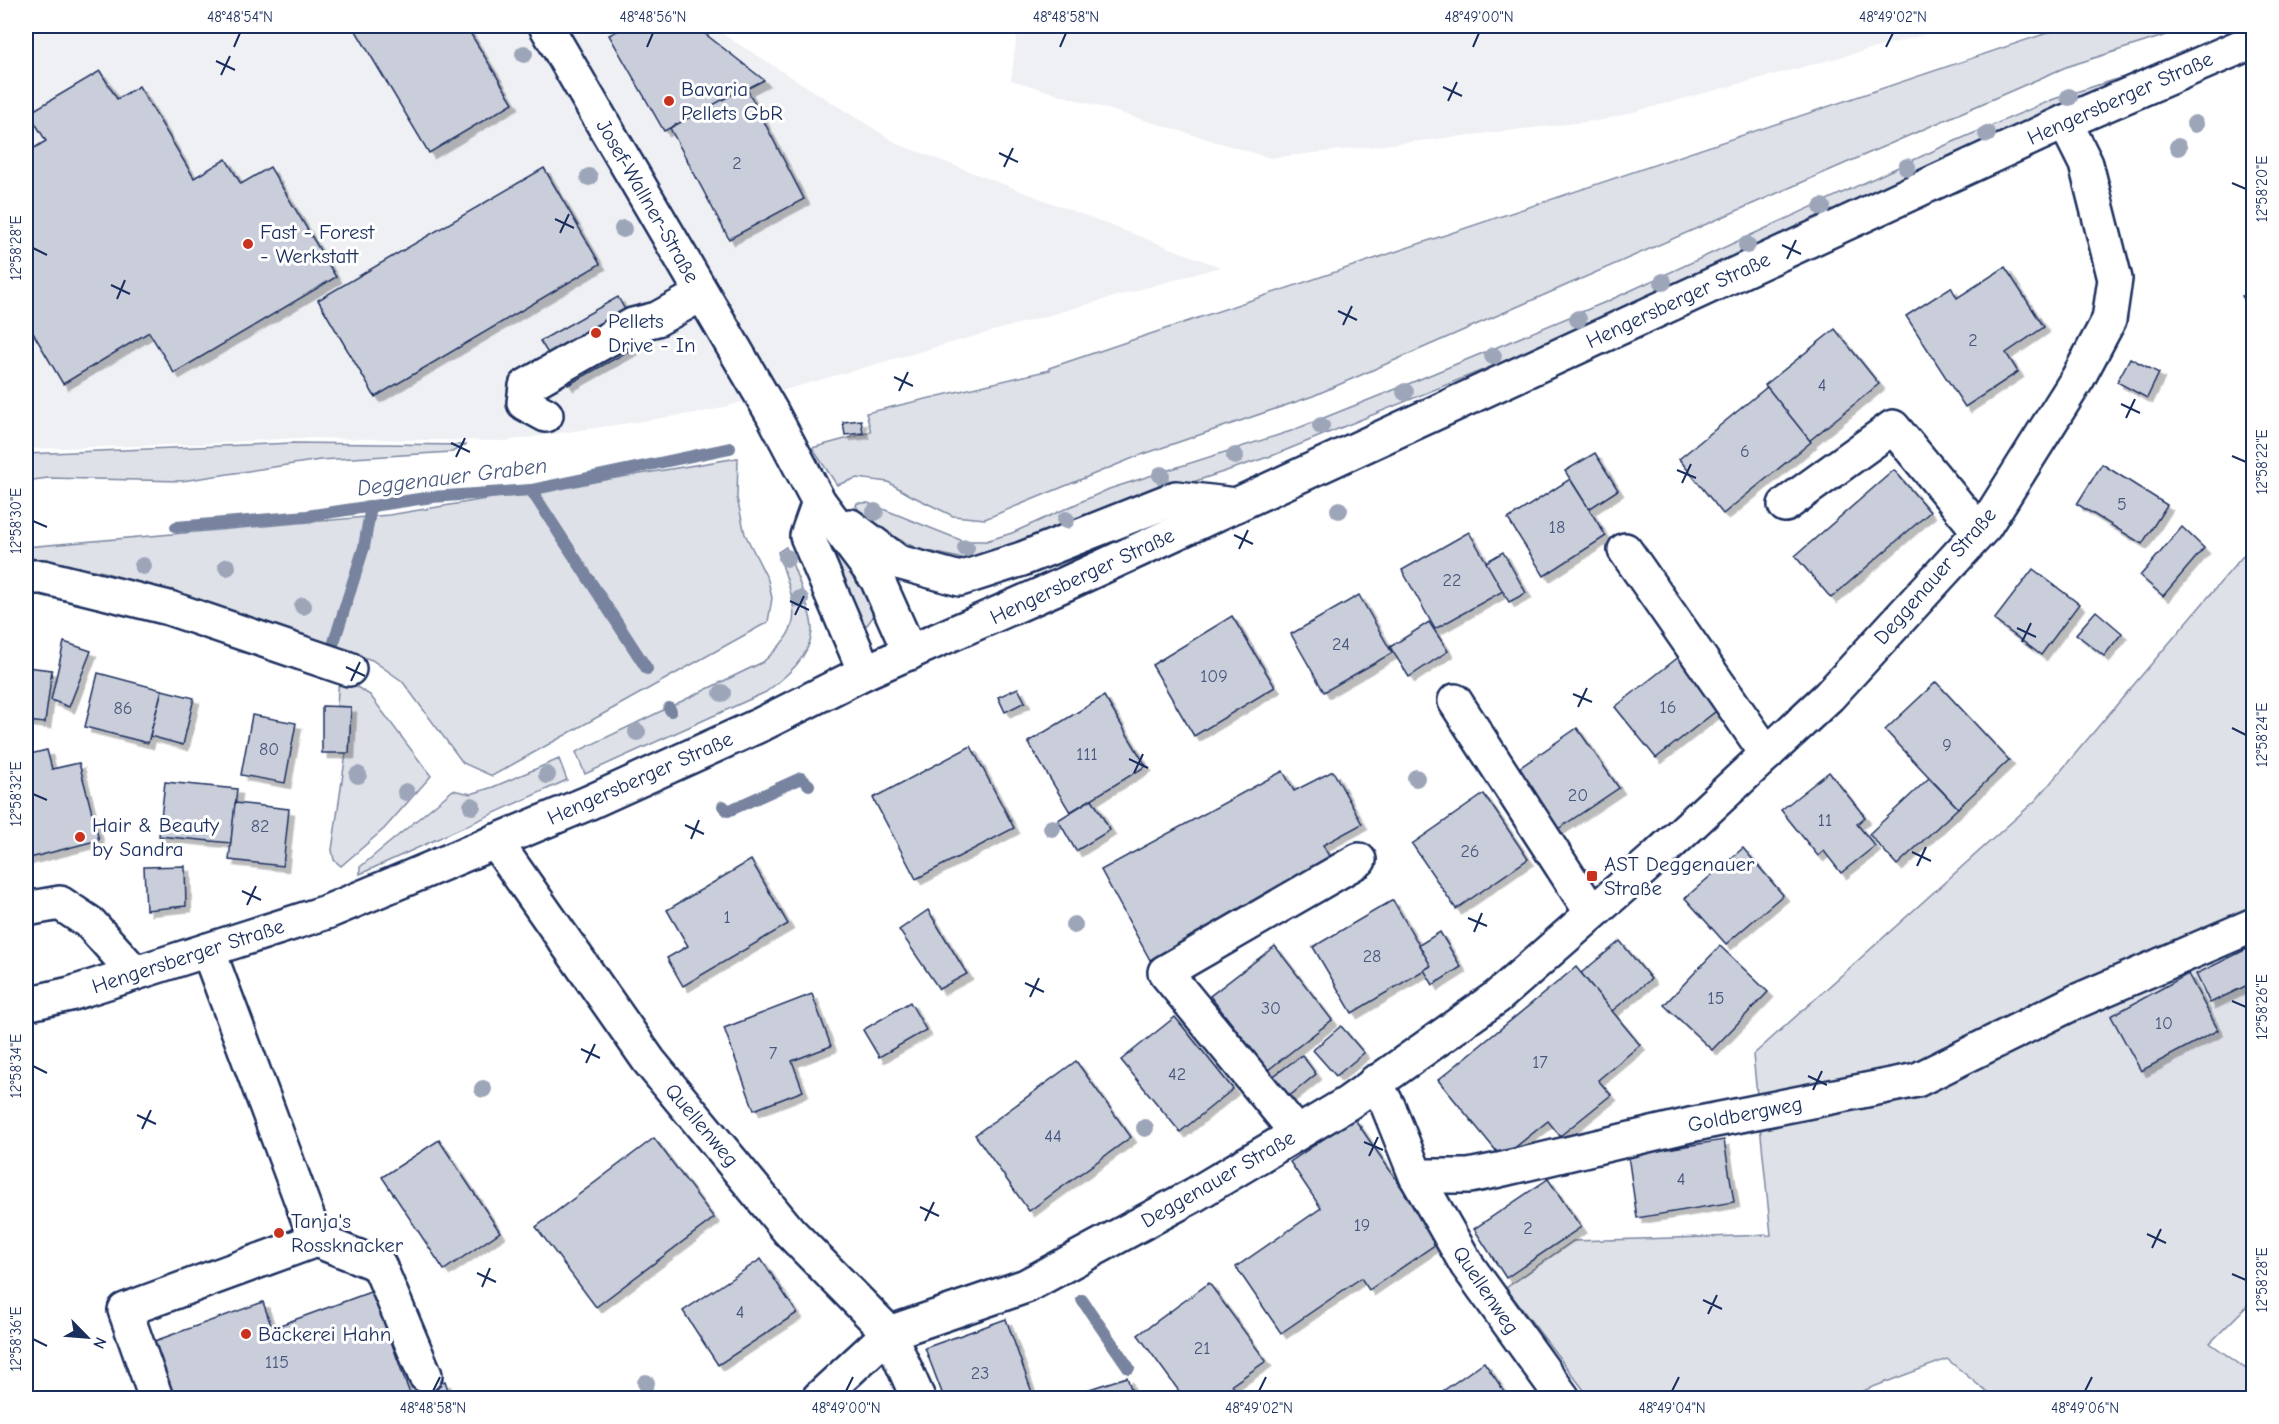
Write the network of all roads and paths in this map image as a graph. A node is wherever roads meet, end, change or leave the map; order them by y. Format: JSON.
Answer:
{"nodes":[{"id":1,"x":546,"y":26,"type":"edge"},
{"id":2,"x":2253,"y":41,"type":"edge"},
{"id":3,"x":2065,"y":122,"type":"junction"},
{"id":4,"x":702,"y":294,"type":"junction"},
{"id":5,"x":546,"y":415,"type":"dead end"},
{"id":6,"x":819,"y":502,"type":"junction"},
{"id":7,"x":1785,"y":504,"type":"dead end"},
{"id":8,"x":1236,"y":505,"type":"junction"},
{"id":9,"x":1979,"y":531,"type":"junction"},
{"id":10,"x":1625,"y":550,"type":"dead end"},
{"id":11,"x":26,"y":577,"type":"edge"},
{"id":12,"x":910,"y":653,"type":"junction"},
{"id":13,"x":349,"y":669,"type":"dead end"},
{"id":14,"x":865,"y":672,"type":"junction"},
{"id":15,"x":1455,"y":701,"type":"dead end"},
{"id":16,"x":1767,"y":754,"type":"junction"},
{"id":17,"x":495,"y":841,"type":"junction"},
{"id":18,"x":1359,"y":860,"type":"dead end"},
{"id":19,"x":26,"y":909,"type":"edge"},
{"id":20,"x":1592,"y":913,"type":"junction"},
{"id":21,"x":2253,"y":925,"type":"edge"},
{"id":22,"x":208,"y":950,"type":"junction"},
{"id":23,"x":135,"y":973,"type":"junction"},
{"id":24,"x":26,"y":1004,"type":"edge"},
{"id":25,"x":1375,"y":1082,"type":"junction"},
{"id":26,"x":1297,"y":1133,"type":"junction"},
{"id":27,"x":1416,"y":1176,"type":"junction"},
{"id":28,"x":315,"y":1240,"type":"junction"},
{"id":29,"x":888,"y":1333,"type":"junction"},
{"id":30,"x":425,"y":1374,"type":"dead end"},
{"id":31,"x":156,"y":1398,"type":"edge"},
{"id":32,"x":819,"y":1398,"type":"edge"},
{"id":33,"x":918,"y":1398,"type":"edge"},
{"id":34,"x":1563,"y":1398,"type":"edge"}],
"edges":[{"from":1,"to":4,"type":"street","name":"Josef-Wallner-Straße"},
{"from":2,"to":3,"type":"street","name":"Hengersberger Straße"},
{"from":3,"to":8,"type":"street","name":"Hengersberger Straße"},
{"from":3,"to":9,"type":"street","name":"Deggenauer Straße"},
{"from":4,"to":5,"type":"street"},
{"from":4,"to":6,"type":"street","name":"Josef-Wallner-Straße"},
{"from":6,"to":8,"type":"street","name":"Hengersberger Straße"},
{"from":6,"to":12,"type":"street","name":"Josef-Wallner-Straße"},
{"from":6,"to":14,"type":"street"},
{"from":7,"to":9,"type":"street"},
{"from":8,"to":12,"type":"street","name":"Hengersberger Straße"},
{"from":9,"to":16,"type":"street","name":"Deggenauer Straße"},
{"from":10,"to":16,"type":"street"},
{"from":11,"to":13,"type":"street"},
{"from":12,"to":14,"type":"street","name":"Hengersberger Straße"},
{"from":14,"to":17,"type":"street","name":"Hengersberger Straße"},
{"from":15,"to":20,"type":"street"},
{"from":16,"to":20,"type":"street","name":"Deggenauer Straße"},
{"from":17,"to":22,"type":"street","name":"Hengersberger Straße"},
{"from":17,"to":29,"type":"street","name":"Quellenweg"},
{"from":18,"to":26,"type":"street"},
{"from":19,"to":23,"type":"street"},
{"from":20,"to":25,"type":"street","name":"Deggenauer Straße"},
{"from":21,"to":27,"type":"street","name":"Goldbergweg"},
{"from":22,"to":23,"type":"street","name":"Hengersberger Straße"},
{"from":22,"to":28,"type":"street"},
{"from":23,"to":24,"type":"street","name":"Hengersberger Straße"},
{"from":25,"to":26,"type":"street","name":"Deggenauer Straße"},
{"from":25,"to":27,"type":"street"},
{"from":26,"to":29,"type":"street","name":"Deggenauer Straße"},
{"from":27,"to":34,"type":"street","name":"Quellenweg"},
{"from":28,"to":30,"type":"street"},
{"from":28,"to":31,"type":"street"},
{"from":29,"to":32,"type":"street","name":"Deggenauer Straße"},
{"from":29,"to":33,"type":"street","name":"Quellenweg"}]}
